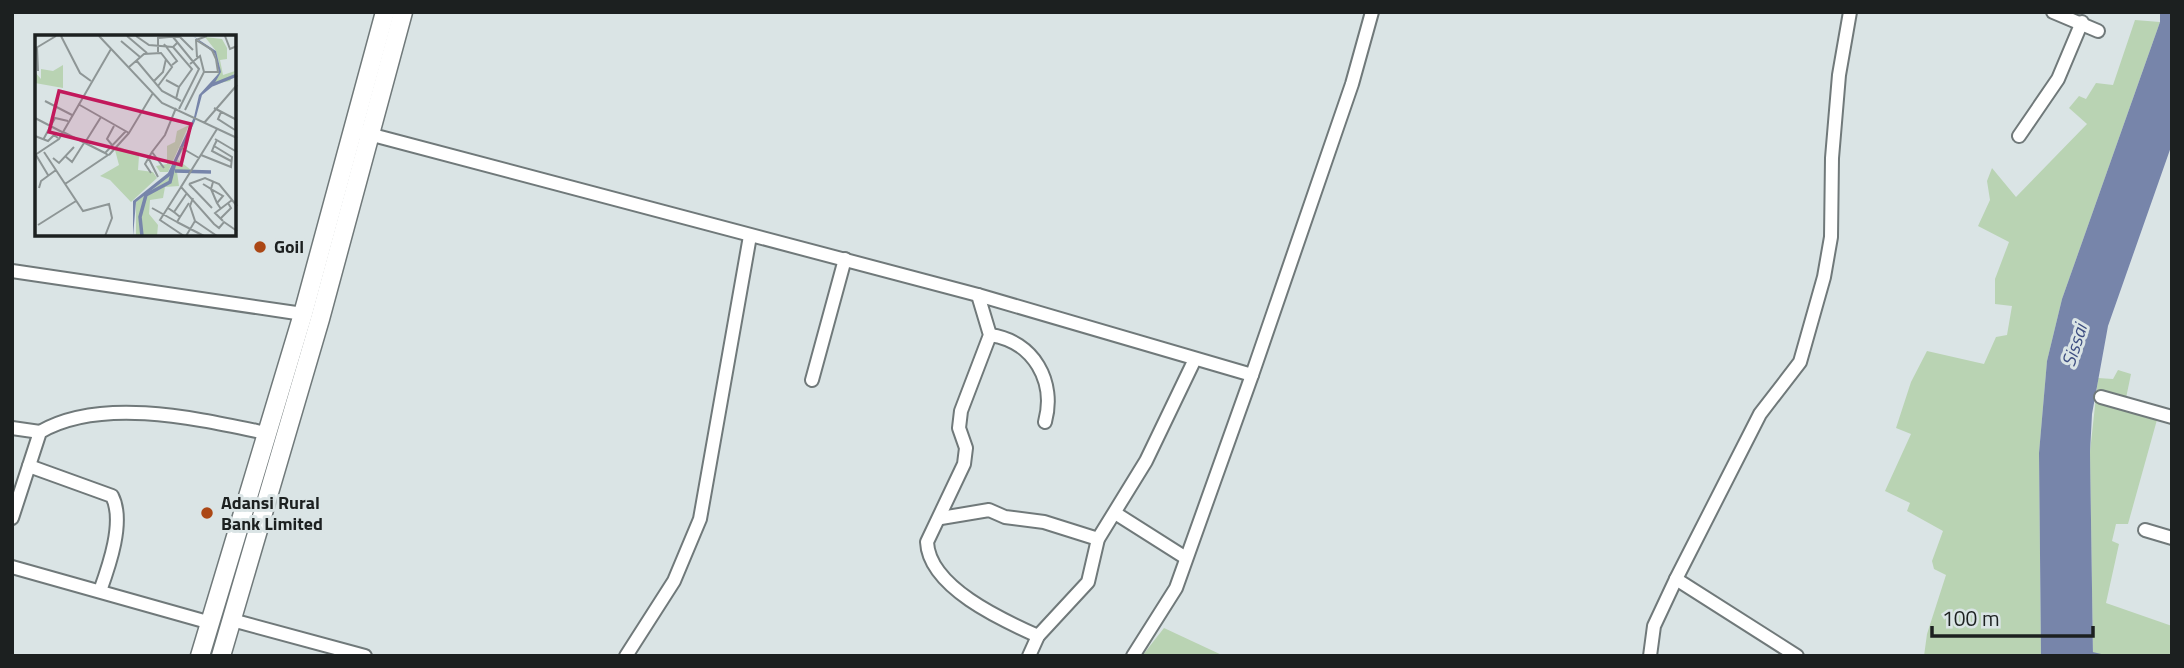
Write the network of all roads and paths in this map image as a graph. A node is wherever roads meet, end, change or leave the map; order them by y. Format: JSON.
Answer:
{"nodes":[{"id":1,"x":385,"y":12,"type":"edge"},
{"id":2,"x":403,"y":12,"type":"edge"},
{"id":3,"x":1371,"y":12,"type":"edge"},
{"id":4,"x":1850,"y":12,"type":"edge"},
{"id":5,"x":2053,"y":12,"type":"edge"},
{"id":6,"x":2082,"y":22,"type":"junction"},
{"id":7,"x":2098,"y":31,"type":"dead end"},
{"id":8,"x":361,"y":132,"type":"junction"},
{"id":9,"x":2020,"y":136,"type":"dead end"},
{"id":10,"x":750,"y":236,"type":"junction"},
{"id":11,"x":845,"y":259,"type":"junction"},
{"id":12,"x":12,"y":271,"type":"edge"},
{"id":13,"x":978,"y":295,"type":"junction"},
{"id":14,"x":303,"y":314,"type":"junction"},
{"id":15,"x":990,"y":335,"type":"junction"},
{"id":16,"x":1195,"y":359,"type":"junction"},
{"id":17,"x":1252,"y":375,"type":"junction"},
{"id":18,"x":812,"y":380,"type":"dead end"},
{"id":19,"x":2101,"y":397,"type":"dead end"},
{"id":20,"x":2172,"y":417,"type":"edge"},
{"id":21,"x":1045,"y":422,"type":"dead end"},
{"id":22,"x":12,"y":428,"type":"edge"},
{"id":23,"x":40,"y":432,"type":"junction"},
{"id":24,"x":266,"y":433,"type":"junction"},
{"id":25,"x":29,"y":467,"type":"junction"},
{"id":26,"x":1115,"y":513,"type":"junction"},
{"id":27,"x":941,"y":518,"type":"junction"},
{"id":28,"x":12,"y":519,"type":"edge"},
{"id":29,"x":2145,"y":530,"type":"dead end"},
{"id":30,"x":2172,"y":538,"type":"edge"},
{"id":31,"x":1098,"y":539,"type":"junction"},
{"id":32,"x":1186,"y":558,"type":"junction"},
{"id":33,"x":12,"y":567,"type":"edge"},
{"id":34,"x":1676,"y":579,"type":"junction"},
{"id":35,"x":100,"y":591,"type":"junction"},
{"id":36,"x":232,"y":620,"type":"junction"},
{"id":37,"x":211,"y":622,"type":"junction"},
{"id":38,"x":1038,"y":636,"type":"junction"},
{"id":39,"x":363,"y":655,"type":"edge"},
{"id":40,"x":200,"y":656,"type":"edge"},
{"id":41,"x":221,"y":656,"type":"edge"},
{"id":42,"x":626,"y":656,"type":"edge"},
{"id":43,"x":1029,"y":656,"type":"edge"},
{"id":44,"x":1133,"y":656,"type":"edge"},
{"id":45,"x":1650,"y":656,"type":"edge"},
{"id":46,"x":1797,"y":656,"type":"edge"}],
"edges":[{"from":1,"to":8,"type":"main road"},
{"from":2,"to":8,"type":"main road"},
{"from":3,"to":17,"type":"street"},
{"from":4,"to":34,"type":"street"},
{"from":5,"to":6,"type":"street"},
{"from":6,"to":7,"type":"street"},
{"from":6,"to":9,"type":"street"},
{"from":8,"to":10,"type":"street"},
{"from":8,"to":14,"type":"main road"},
{"from":8,"to":36,"type":"main road"},
{"from":10,"to":11,"type":"street"},
{"from":10,"to":42,"type":"street"},
{"from":11,"to":13,"type":"street"},
{"from":11,"to":18,"type":"street"},
{"from":12,"to":14,"type":"street"},
{"from":13,"to":15,"type":"street"},
{"from":13,"to":16,"type":"street"},
{"from":14,"to":24,"type":"main road"},
{"from":15,"to":21,"type":"street"},
{"from":15,"to":27,"type":"street"},
{"from":16,"to":17,"type":"street"},
{"from":16,"to":26,"type":"street"},
{"from":17,"to":32,"type":"street"},
{"from":19,"to":20,"type":"street"},
{"from":22,"to":23,"type":"street"},
{"from":23,"to":24,"type":"street"},
{"from":23,"to":25,"type":"street"},
{"from":24,"to":37,"type":"main road"},
{"from":25,"to":28,"type":"street"},
{"from":25,"to":35,"type":"street"},
{"from":26,"to":31,"type":"street"},
{"from":26,"to":32,"type":"street"},
{"from":27,"to":31,"type":"street"},
{"from":27,"to":38,"type":"street"},
{"from":29,"to":30,"type":"street"},
{"from":31,"to":38,"type":"street"},
{"from":32,"to":44,"type":"street"},
{"from":33,"to":35,"type":"street"},
{"from":34,"to":45,"type":"street"},
{"from":34,"to":46,"type":"street"},
{"from":35,"to":37,"type":"street"},
{"from":36,"to":39,"type":"street"},
{"from":36,"to":41,"type":"main road"},
{"from":37,"to":40,"type":"main road"},
{"from":38,"to":43,"type":"street"}]}
